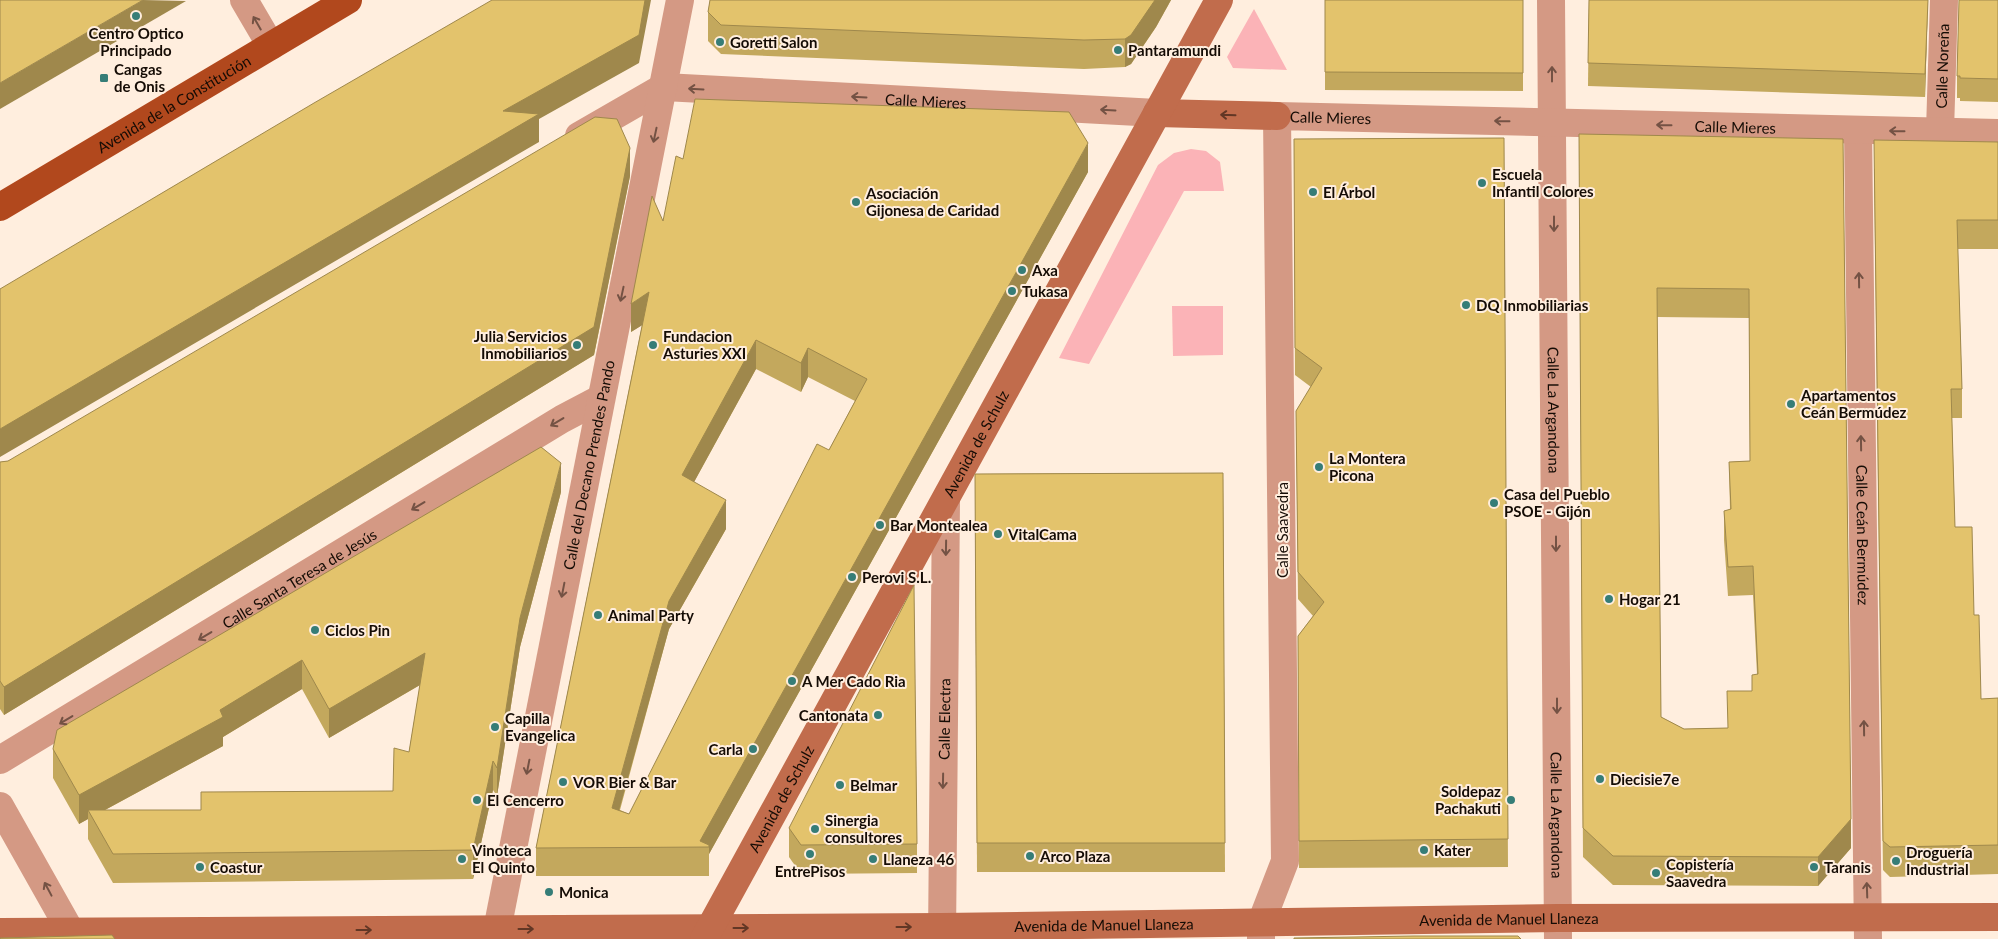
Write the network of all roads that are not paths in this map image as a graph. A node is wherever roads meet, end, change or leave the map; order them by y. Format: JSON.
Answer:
{"nodes":[{"id":1,"x":244,"y":0,"type":"edge"},
{"id":2,"x":348,"y":0,"type":"edge"},
{"id":3,"x":680,"y":0,"type":"edge"},
{"id":4,"x":1219,"y":0,"type":"edge"},
{"id":5,"x":1552,"y":0,"type":"edge"},
{"id":6,"x":1944,"y":0,"type":"edge"},
{"id":7,"x":271,"y":46,"type":"junction"},
{"id":8,"x":664,"y":87,"type":"junction"},
{"id":9,"x":1157,"y":113,"type":"junction"},
{"id":10,"x":1277,"y":116,"type":"junction"},
{"id":11,"x":1553,"y":122,"type":"junction"},
{"id":12,"x":1858,"y":130,"type":"junction"},
{"id":13,"x":1940,"y":131,"type":"junction"},
{"id":14,"x":1998,"y":133,"type":"edge"},
{"id":15,"x":555,"y":150,"type":"edge"},
{"id":16,"x":0,"y":207,"type":"edge"},
{"id":17,"x":600,"y":399,"type":"junction"},
{"id":18,"x":946,"y":500,"type":"junction"},
{"id":19,"x":0,"y":760,"type":"edge"},
{"id":20,"x":0,"y":806,"type":"edge"},
{"id":21,"x":1998,"y":917,"type":"edge"},
{"id":22,"x":1558,"y":928,"type":"edge"},
{"id":23,"x":1868,"y":928,"type":"edge"},
{"id":24,"x":497,"y":930,"type":"junction"},
{"id":25,"x":1261,"y":931,"type":"edge"},
{"id":26,"x":0,"y":932,"type":"edge"},
{"id":27,"x":71,"y":932,"type":"junction"},
{"id":28,"x":942,"y":933,"type":"edge"},
{"id":29,"x":467,"y":934,"type":"edge"},
{"id":30,"x":706,"y":934,"type":"edge"},
{"id":31,"x":263,"y":935,"type":"edge"}],
"edges":[{"from":7,"to":1,"type":"street","one_way":true},
{"from":2,"to":7,"type":"main road","name":"Avenida de la Constitución"},
{"from":3,"to":8,"type":"street","name":"Calle del Decano Prendes Pando"},
{"from":4,"to":9,"type":"main road","name":"Avenida de Schulz"},
{"from":11,"to":5,"type":"street","name":"Calle La Argandona","one_way":true},
{"from":6,"to":13,"type":"street","name":"Calle Noreña"},
{"from":7,"to":16,"type":"main road","name":"Avenida de la Constitución"},
{"from":9,"to":8,"type":"street","name":"Calle Mieres","one_way":true},
{"from":8,"to":15,"type":"street"},
{"from":8,"to":17,"type":"street","name":"Calle del Decano Prendes Pando","one_way":true},
{"from":10,"to":9,"type":"main road","name":"Calle Mieres","one_way":true},
{"from":9,"to":18,"type":"main road","name":"Avenida de Schulz"},
{"from":11,"to":10,"type":"street","name":"Calle Mieres","one_way":true},
{"from":10,"to":25,"type":"street","name":"Calle Saavedra"},
{"from":12,"to":11,"type":"street","name":"Calle Mieres","one_way":true},
{"from":11,"to":22,"type":"street","name":"Calle La Argandona","one_way":true},
{"from":13,"to":12,"type":"street","name":"Calle Mieres","one_way":true},
{"from":23,"to":12,"type":"street","name":"Calle Ceán Bermúdez","one_way":true},
{"from":13,"to":14,"type":"street","name":"Calle Mieres"},
{"from":17,"to":19,"type":"street","name":"Calle Santa Teresa de Jesús","one_way":true},
{"from":17,"to":24,"type":"street","name":"Calle del Decano Prendes Pando","one_way":true},
{"from":18,"to":28,"type":"street","name":"Calle Electra","one_way":true},
{"from":18,"to":30,"type":"main road","name":"Avenida de Schulz"},
{"from":27,"to":20,"type":"street","one_way":true},
{"from":21,"to":23,"type":"main road","name":"Avenida de Manuel Llaneza"},
{"from":22,"to":23,"type":"main road","name":"Avenida de Manuel Llaneza"},
{"from":22,"to":25,"type":"main road","name":"Avenida de Manuel Llaneza"},
{"from":24,"to":29,"type":"main road","name":"Avenida de Manuel Llaneza"},
{"from":24,"to":30,"type":"main road","name":"Avenida de Manuel Llaneza","one_way":true},
{"from":25,"to":28,"type":"main road","name":"Avenida de Manuel Llaneza"},
{"from":26,"to":27,"type":"main road","name":"Avenida de Manuel Llaneza"},
{"from":27,"to":31,"type":"main road","name":"Avenida de Manuel Llaneza"},
{"from":30,"to":28,"type":"main road","name":"Avenida de Manuel Llaneza","one_way":true},
{"from":31,"to":29,"type":"main road","name":"Avenida de Manuel Llaneza","one_way":true}]}
